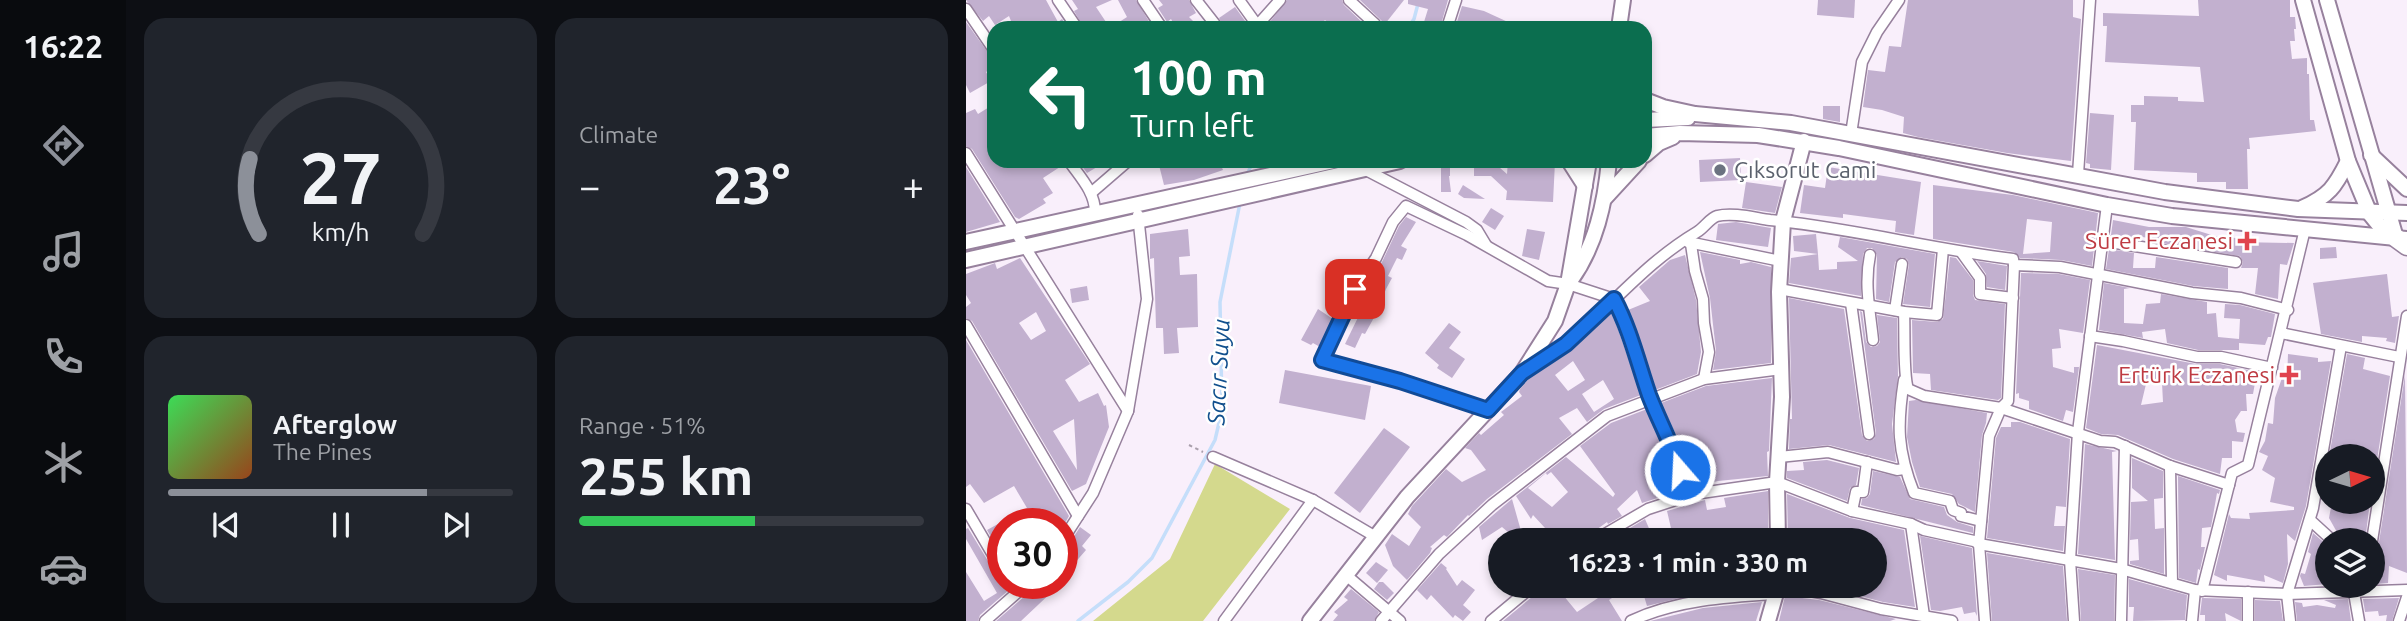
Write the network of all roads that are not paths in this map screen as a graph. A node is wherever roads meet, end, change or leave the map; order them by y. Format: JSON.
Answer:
{"nodes":[{"id":1,"x":1058,"y":0,"type":"edge"},
{"id":2,"x":1143,"y":0,"type":"edge"},
{"id":3,"x":1196,"y":0,"type":"edge"},
{"id":4,"x":1240,"y":0,"type":"edge"},
{"id":5,"x":1280,"y":0,"type":"edge"},
{"id":6,"x":1349,"y":0,"type":"edge"},
{"id":7,"x":1456,"y":0,"type":"edge"},
{"id":8,"x":1623,"y":0,"type":"edge"},
{"id":9,"x":1899,"y":0,"type":"edge"},
{"id":10,"x":2090,"y":0,"type":"edge"},
{"id":11,"x":2303,"y":0,"type":"edge"},
{"id":12,"x":2327,"y":0,"type":"edge"},
{"id":13,"x":966,"y":9,"type":"edge"},
{"id":14,"x":1072,"y":21,"type":"edge"},
{"id":15,"x":1157,"y":21,"type":"edge"},
{"id":16,"x":1212,"y":21,"type":"edge"},
{"id":17,"x":1252,"y":21,"type":"edge"},
{"id":18,"x":1261,"y":21,"type":"edge"},
{"id":19,"x":1372,"y":21,"type":"edge"},
{"id":20,"x":1449,"y":21,"type":"edge"},
{"id":21,"x":1620,"y":21,"type":"edge"},
{"id":22,"x":987,"y":40,"type":"edge"},
{"id":23,"x":1652,"y":103,"type":"edge"},
{"id":24,"x":1710,"y":116,"type":"junction"},
{"id":25,"x":1652,"y":120,"type":"edge"},
{"id":26,"x":1680,"y":133,"type":"junction"},
{"id":27,"x":1851,"y":134,"type":"junction"},
{"id":28,"x":1652,"y":135,"type":"edge"},
{"id":29,"x":1804,"y":141,"type":"junction"},
{"id":30,"x":1652,"y":149,"type":"edge"},
{"id":31,"x":966,"y":153,"type":"edge"},
{"id":32,"x":2371,"y":155,"type":"junction"},
{"id":33,"x":2348,"y":161,"type":"junction"},
{"id":34,"x":1074,"y":168,"type":"edge"},
{"id":35,"x":1120,"y":168,"type":"edge"},
{"id":36,"x":1302,"y":168,"type":"edge"},
{"id":37,"x":1368,"y":168,"type":"edge"},
{"id":38,"x":1573,"y":168,"type":"edge"},
{"id":39,"x":1588,"y":168,"type":"edge"},
{"id":40,"x":1608,"y":168,"type":"edge"},
{"id":41,"x":1633,"y":168,"type":"edge"},
{"id":42,"x":1364,"y":169,"type":"junction"},
{"id":43,"x":2078,"y":174,"type":"junction"},
{"id":44,"x":1585,"y":186,"type":"junction"},
{"id":45,"x":2407,"y":189,"type":"edge"},
{"id":46,"x":1091,"y":193,"type":"junction"},
{"id":47,"x":1605,"y":198,"type":"junction"},
{"id":48,"x":1137,"y":204,"type":"junction"},
{"id":49,"x":2107,"y":205,"type":"junction"},
{"id":50,"x":2298,"y":209,"type":"junction"},
{"id":51,"x":1095,"y":212,"type":"junction"},
{"id":52,"x":2388,"y":213,"type":"junction"},
{"id":53,"x":2370,"y":214,"type":"junction"},
{"id":54,"x":2407,"y":214,"type":"edge"},
{"id":55,"x":1783,"y":221,"type":"junction"},
{"id":56,"x":1139,"y":222,"type":"junction"},
{"id":57,"x":2305,"y":229,"type":"junction"},
{"id":58,"x":1014,"y":231,"type":"junction"},
{"id":59,"x":2103,"y":241,"type":"junction"},
{"id":60,"x":2403,"y":241,"type":"edge"},
{"id":61,"x":966,"y":242,"type":"edge"},
{"id":62,"x":1687,"y":242,"type":"junction"},
{"id":63,"x":1487,"y":246,"type":"junction"},
{"id":64,"x":1025,"y":247,"type":"junction"},
{"id":65,"x":1943,"y":249,"type":"junction"},
{"id":66,"x":1962,"y":253,"type":"junction"},
{"id":67,"x":1870,"y":255,"type":"dead end"},
{"id":68,"x":966,"y":260,"type":"edge"},
{"id":69,"x":1780,"y":261,"type":"junction"},
{"id":70,"x":2236,"y":262,"type":"dead end"},
{"id":71,"x":1902,"y":264,"type":"dead end"},
{"id":72,"x":2014,"y":265,"type":"junction"},
{"id":73,"x":2098,"y":274,"type":"junction"},
{"id":74,"x":1568,"y":284,"type":"junction"},
{"id":75,"x":1779,"y":289,"type":"junction"},
{"id":76,"x":2013,"y":298,"type":"junction"},
{"id":77,"x":1614,"y":299,"type":"junction"},
{"id":78,"x":1851,"y":303,"type":"junction"},
{"id":79,"x":1868,"y":305,"type":"junction"},
{"id":80,"x":2288,"y":310,"type":"junction"},
{"id":81,"x":1899,"y":311,"type":"junction"},
{"id":82,"x":2407,"y":316,"type":"edge"},
{"id":83,"x":966,"y":325,"type":"edge"},
{"id":84,"x":2281,"y":333,"type":"junction"},
{"id":85,"x":2090,"y":337,"type":"junction"},
{"id":86,"x":1873,"y":340,"type":"dead end"},
{"id":87,"x":2341,"y":346,"type":"junction"},
{"id":88,"x":2399,"y":357,"type":"junction"},
{"id":89,"x":2272,"y":368,"type":"junction"},
{"id":90,"x":1781,"y":369,"type":"junction"},
{"id":91,"x":1522,"y":373,"type":"junction"},
{"id":92,"x":1704,"y":379,"type":"junction"},
{"id":93,"x":1905,"y":380,"type":"junction"},
{"id":94,"x":1650,"y":398,"type":"junction"},
{"id":95,"x":2001,"y":408,"type":"junction"},
{"id":96,"x":1488,"y":410,"type":"junction"},
{"id":97,"x":1128,"y":411,"type":"junction"},
{"id":98,"x":2078,"y":432,"type":"junction"},
{"id":99,"x":1868,"y":434,"type":"dead end"},
{"id":100,"x":2125,"y":446,"type":"junction"},
{"id":101,"x":1213,"y":457,"type":"road end"},
{"id":102,"x":1779,"y":457,"type":"junction"},
{"id":103,"x":1867,"y":462,"type":"junction"},
{"id":104,"x":2170,"y":466,"type":"junction"},
{"id":105,"x":1905,"y":469,"type":"junction"},
{"id":106,"x":1777,"y":482,"type":"junction"},
{"id":107,"x":2229,"y":485,"type":"junction"},
{"id":108,"x":1688,"y":496,"type":"junction"},
{"id":109,"x":1313,"y":500,"type":"junction"},
{"id":110,"x":1073,"y":508,"type":"edge"},
{"id":111,"x":966,"y":509,"type":"edge"},
{"id":112,"x":1852,"y":511,"type":"junction"},
{"id":113,"x":1078,"y":516,"type":"edge"},
{"id":114,"x":2310,"y":520,"type":"junction"},
{"id":115,"x":1981,"y":521,"type":"junction"},
{"id":116,"x":1911,"y":524,"type":"junction"},
{"id":117,"x":1615,"y":528,"type":"edge"},
{"id":118,"x":1778,"y":528,"type":"edge"},
{"id":119,"x":2319,"y":528,"type":"edge"},
{"id":120,"x":2374,"y":528,"type":"edge"},
{"id":121,"x":1376,"y":537,"type":"junction"},
{"id":122,"x":1979,"y":544,"type":"junction"},
{"id":123,"x":987,"y":545,"type":"edge"},
{"id":124,"x":2070,"y":560,"type":"junction"},
{"id":125,"x":2121,"y":569,"type":"junction"},
{"id":126,"x":1346,"y":575,"type":"junction"},
{"id":127,"x":2172,"y":583,"type":"junction"},
{"id":128,"x":2199,"y":590,"type":"junction"},
{"id":129,"x":2385,"y":590,"type":"edge"},
{"id":130,"x":2407,"y":590,"type":"edge"},
{"id":131,"x":2248,"y":592,"type":"junction"},
{"id":132,"x":2315,"y":592,"type":"edge"},
{"id":133,"x":2287,"y":594,"type":"junction"},
{"id":134,"x":2407,"y":597,"type":"edge"},
{"id":135,"x":1519,"y":598,"type":"edge"},
{"id":136,"x":1716,"y":598,"type":"edge"},
{"id":137,"x":1776,"y":598,"type":"edge"},
{"id":138,"x":1840,"y":598,"type":"edge"},
{"id":139,"x":2359,"y":598,"type":"edge"},
{"id":140,"x":1011,"y":599,"type":"edge"},
{"id":141,"x":1389,"y":612,"type":"junction"},
{"id":142,"x":1924,"y":616,"type":"junction"},
{"id":143,"x":985,"y":621,"type":"edge"},
{"id":144,"x":1224,"y":621,"type":"edge"},
{"id":145,"x":1310,"y":621,"type":"edge"},
{"id":146,"x":1381,"y":621,"type":"edge"},
{"id":147,"x":1399,"y":621,"type":"edge"},
{"id":148,"x":1491,"y":621,"type":"edge"},
{"id":149,"x":1631,"y":621,"type":"edge"},
{"id":150,"x":1768,"y":621,"type":"edge"},
{"id":151,"x":1952,"y":621,"type":"edge"},
{"id":152,"x":1985,"y":621,"type":"edge"},
{"id":153,"x":2074,"y":621,"type":"edge"},
{"id":154,"x":2121,"y":621,"type":"edge"},
{"id":155,"x":2192,"y":621,"type":"edge"},
{"id":156,"x":2248,"y":621,"type":"edge"},
{"id":157,"x":2290,"y":621,"type":"edge"},
{"id":158,"x":2359,"y":621,"type":"edge"},
{"id":159,"x":2399,"y":621,"type":"edge"}],
"edges":[{"from":1,"to":14,"type":"street"},
{"from":2,"to":15,"type":"street"},
{"from":3,"to":16,"type":"street"},
{"from":4,"to":17,"type":"street"},
{"from":5,"to":18,"type":"street"},
{"from":6,"to":19,"type":"street"},
{"from":7,"to":20,"type":"street"},
{"from":8,"to":21,"type":"main road"},
{"from":9,"to":27,"type":"street"},
{"from":10,"to":43,"type":"street"},
{"from":11,"to":33,"type":"main road"},
{"from":12,"to":32,"type":"main road"},
{"from":13,"to":22,"type":"street"},
{"from":23,"to":24,"type":"main road"},
{"from":24,"to":25,"type":"main road"},
{"from":24,"to":27,"type":"main road"},
{"from":26,"to":28,"type":"main road"},
{"from":26,"to":29,"type":"main road"},
{"from":26,"to":30,"type":"main road"},
{"from":27,"to":43,"type":"main road"},
{"from":29,"to":49,"type":"main road"},
{"from":29,"to":55,"type":"main road"},
{"from":31,"to":58,"type":"street"},
{"from":32,"to":45,"type":"main road"},
{"from":32,"to":52,"type":"main road"},
{"from":33,"to":50,"type":"main road"},
{"from":33,"to":53,"type":"main road"},
{"from":34,"to":46,"type":"street"},
{"from":35,"to":46,"type":"street"},
{"from":36,"to":48,"type":"main road"},
{"from":37,"to":42,"type":"main road"},
{"from":38,"to":44,"type":"main road"},
{"from":39,"to":44,"type":"main road"},
{"from":40,"to":47,"type":"main road"},
{"from":41,"to":47,"type":"main road"},
{"from":42,"to":56,"type":"main road"},
{"from":42,"to":63,"type":"street"},
{"from":43,"to":50,"type":"main road"},
{"from":44,"to":74,"type":"main road"},
{"from":46,"to":51,"type":"street"},
{"from":47,"to":74,"type":"main road"},
{"from":48,"to":51,"type":"main road"},
{"from":48,"to":56,"type":"street"},
{"from":49,"to":57,"type":"main road"},
{"from":49,"to":59,"type":"street"},
{"from":50,"to":53,"type":"main road"},
{"from":51,"to":58,"type":"main road"},
{"from":52,"to":53,"type":"main road"},
{"from":52,"to":54,"type":"main road"},
{"from":52,"to":60,"type":"main road"},
{"from":53,"to":60,"type":"main road"},
{"from":55,"to":62,"type":"street"},
{"from":55,"to":65,"type":"street"},
{"from":55,"to":69,"type":"main road"},
{"from":56,"to":64,"type":"main road"},
{"from":56,"to":97,"type":"street"},
{"from":57,"to":60,"type":"main road"},
{"from":57,"to":80,"type":"street"},
{"from":58,"to":61,"type":"main road"},
{"from":58,"to":64,"type":"street"},
{"from":59,"to":70,"type":"street"},
{"from":59,"to":73,"type":"street"},
{"from":62,"to":69,"type":"street"},
{"from":62,"to":77,"type":"street"},
{"from":62,"to":92,"type":"street"},
{"from":63,"to":74,"type":"street"},
{"from":63,"to":96,"type":"street"},
{"from":64,"to":68,"type":"main road"},
{"from":64,"to":97,"type":"street"},
{"from":65,"to":66,"type":"street"},
{"from":65,"to":81,"type":"street"},
{"from":66,"to":72,"type":"street"},
{"from":66,"to":76,"type":"street"},
{"from":67,"to":79,"type":"street"},
{"from":69,"to":75,"type":"main road"},
{"from":71,"to":81,"type":"street"},
{"from":72,"to":73,"type":"street"},
{"from":72,"to":76,"type":"street"},
{"from":73,"to":80,"type":"street"},
{"from":73,"to":85,"type":"street"},
{"from":74,"to":77,"type":"street"},
{"from":74,"to":91,"type":"main road"},
{"from":75,"to":78,"type":"street"},
{"from":75,"to":90,"type":"main road"},
{"from":76,"to":95,"type":"street"},
{"from":77,"to":91,"type":"street"},
{"from":77,"to":94,"type":"street"},
{"from":78,"to":79,"type":"street"},
{"from":78,"to":99,"type":"street"},
{"from":79,"to":81,"type":"street"},
{"from":79,"to":86,"type":"street"},
{"from":80,"to":84,"type":"street"},
{"from":81,"to":93,"type":"street"},
{"from":82,"to":88,"type":"street"},
{"from":83,"to":110,"type":"street"},
{"from":84,"to":87,"type":"street"},
{"from":84,"to":89,"type":"street"},
{"from":85,"to":89,"type":"street"},
{"from":85,"to":98,"type":"street"},
{"from":87,"to":88,"type":"street"},
{"from":87,"to":114,"type":"street"},
{"from":88,"to":120,"type":"street"},
{"from":89,"to":107,"type":"street"},
{"from":90,"to":92,"type":"street"},
{"from":90,"to":102,"type":"main road"},
{"from":91,"to":96,"type":"main road"},
{"from":92,"to":94,"type":"street"},
{"from":93,"to":95,"type":"street"},
{"from":93,"to":105,"type":"street"},
{"from":94,"to":108,"type":"street"},
{"from":94,"to":141,"type":"street"},
{"from":95,"to":98,"type":"street"},
{"from":95,"to":115,"type":"street"},
{"from":96,"to":121,"type":"main road"},
{"from":97,"to":113,"type":"street"},
{"from":98,"to":100,"type":"street"},
{"from":98,"to":124,"type":"street"},
{"from":100,"to":104,"type":"street"},
{"from":100,"to":125,"type":"street"},
{"from":101,"to":109,"type":"street"},
{"from":102,"to":103,"type":"street"},
{"from":102,"to":106,"type":"main road"},
{"from":103,"to":105,"type":"street"},
{"from":103,"to":112,"type":"street"},
{"from":104,"to":107,"type":"street"},
{"from":104,"to":127,"type":"street"},
{"from":105,"to":115,"type":"street"},
{"from":106,"to":108,"type":"street"},
{"from":106,"to":112,"type":"street"},
{"from":106,"to":118,"type":"main road"},
{"from":107,"to":128,"type":"street"},
{"from":108,"to":117,"type":"street"},
{"from":109,"to":121,"type":"street"},
{"from":109,"to":144,"type":"street"},
{"from":111,"to":123,"type":"street"},
{"from":112,"to":116,"type":"street"},
{"from":114,"to":119,"type":"street"},
{"from":114,"to":133,"type":"street"},
{"from":115,"to":122,"type":"street"},
{"from":116,"to":122,"type":"street"},
{"from":116,"to":142,"type":"street"},
{"from":121,"to":126,"type":"main road"},
{"from":122,"to":124,"type":"street"},
{"from":122,"to":152,"type":"street"},
{"from":124,"to":125,"type":"street"},
{"from":124,"to":153,"type":"street"},
{"from":125,"to":127,"type":"street"},
{"from":125,"to":154,"type":"street"},
{"from":126,"to":141,"type":"street"},
{"from":126,"to":145,"type":"main road"},
{"from":127,"to":128,"type":"street"},
{"from":128,"to":131,"type":"street"},
{"from":128,"to":155,"type":"street"},
{"from":129,"to":130,"type":"street"},
{"from":131,"to":133,"type":"street"},
{"from":131,"to":156,"type":"street"},
{"from":132,"to":133,"type":"street"},
{"from":133,"to":157,"type":"street"},
{"from":134,"to":159,"type":"street"},
{"from":135,"to":148,"type":"street"},
{"from":136,"to":149,"type":"street"},
{"from":137,"to":150,"type":"main road"},
{"from":138,"to":142,"type":"street"},
{"from":139,"to":158,"type":"street"},
{"from":140,"to":143,"type":"street"},
{"from":141,"to":146,"type":"street"},
{"from":141,"to":147,"type":"street"},
{"from":142,"to":151,"type":"street"}]}
